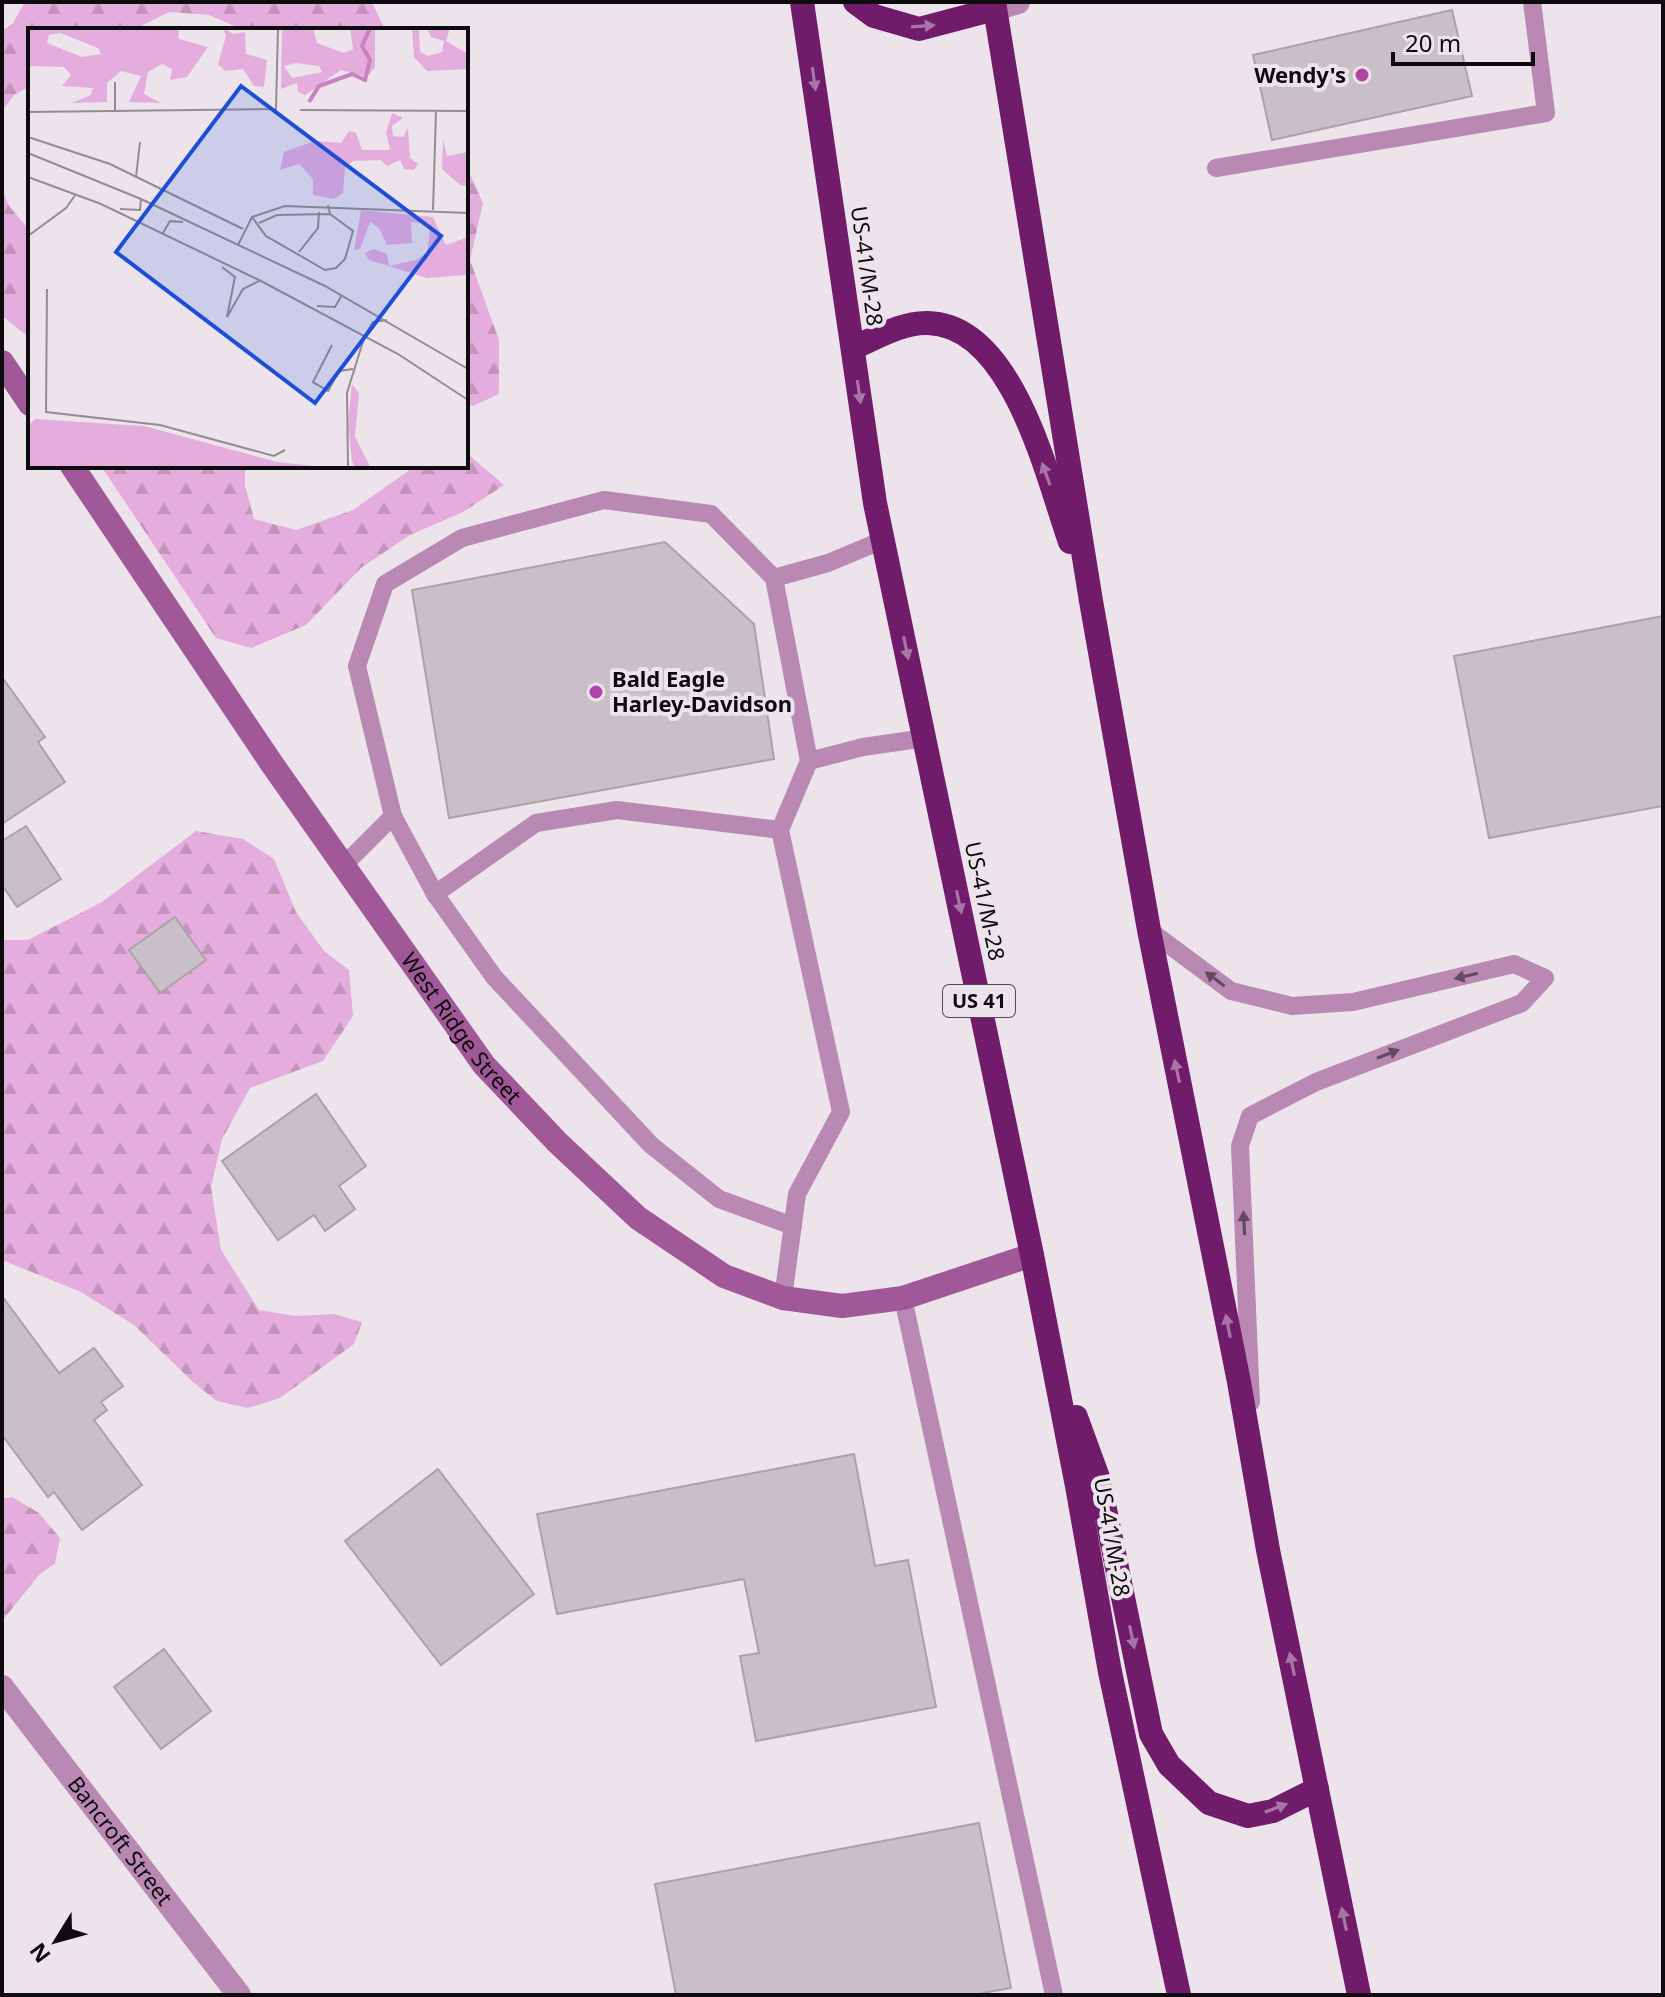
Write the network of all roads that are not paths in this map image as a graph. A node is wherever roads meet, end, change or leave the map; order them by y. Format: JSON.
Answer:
{"nodes":[{"id":1,"x":802,"y":2,"type":"edge"},
{"id":2,"x":855,"y":2,"type":"edge"},
{"id":3,"x":1532,"y":2,"type":"edge"},
{"id":4,"x":1002,"y":4,"type":"edge"},
{"id":5,"x":1216,"y":168,"type":"dead end"},
{"id":6,"x":853,"y":348,"type":"junction"},
{"id":7,"x":2,"y":362,"type":"edge"},
{"id":8,"x":28,"y":401,"type":"edge"},
{"id":9,"x":73,"y":468,"type":"edge"},
{"id":10,"x":883,"y":540,"type":"junction"},
{"id":11,"x":774,"y":578,"type":"junction"},
{"id":12,"x":1091,"y":601,"type":"junction"},
{"id":13,"x":925,"y":738,"type":"junction"},
{"id":14,"x":809,"y":761,"type":"junction"},
{"id":15,"x":393,"y":816,"type":"junction"},
{"id":16,"x":780,"y":830,"type":"junction"},
{"id":17,"x":343,"y":866,"type":"junction"},
{"id":18,"x":435,"y":894,"type":"junction"},
{"id":19,"x":1149,"y":930,"type":"junction"},
{"id":20,"x":793,"y":1226,"type":"junction"},
{"id":21,"x":1032,"y":1255,"type":"junction"},
{"id":22,"x":783,"y":1298,"type":"junction"},
{"id":23,"x":903,"y":1298,"type":"junction"},
{"id":24,"x":1049,"y":1348,"type":"junction"},
{"id":25,"x":1254,"y":1468,"type":"junction"},
{"id":26,"x":2,"y":1687,"type":"edge"},
{"id":27,"x":1317,"y":1789,"type":"junction"},
{"id":28,"x":239,"y":1995,"type":"edge"},
{"id":29,"x":1054,"y":1995,"type":"edge"},
{"id":30,"x":1179,"y":1995,"type":"edge"},
{"id":31,"x":1359,"y":1995,"type":"edge"}],
"edges":[{"from":1,"to":6,"type":"highway","name":"US-41/M-28","number":"US 41","one_way":true},
{"from":2,"to":4,"type":"highway","one_way":true},
{"from":3,"to":5,"type":"lane"},
{"from":4,"to":12,"type":"highway"},
{"from":6,"to":10,"type":"highway","name":"US-41/M-28","number":"US 41","one_way":true},
{"from":12,"to":6,"type":"highway","one_way":true},
{"from":7,"to":8,"type":"street"},
{"from":9,"to":17,"type":"street","name":"West Ridge Street"},
{"from":10,"to":11,"type":"lane"},
{"from":10,"to":13,"type":"highway","name":"US-41/M-28","number":"US 41","one_way":true},
{"from":11,"to":14,"type":"lane"},
{"from":11,"to":15,"type":"lane"},
{"from":12,"to":19,"type":"highway"},
{"from":13,"to":14,"type":"lane"},
{"from":13,"to":21,"type":"highway","name":"US-41/M-28","number":"US 41","one_way":true},
{"from":14,"to":16,"type":"lane"},
{"from":15,"to":17,"type":"lane"},
{"from":15,"to":18,"type":"lane"},
{"from":16,"to":18,"type":"lane"},
{"from":16,"to":20,"type":"lane"},
{"from":17,"to":22,"type":"street","name":"West Ridge Street"},
{"from":18,"to":20,"type":"lane"},
{"from":25,"to":19,"type":"highway","one_way":true},
{"from":25,"to":19,"type":"lane","one_way":true},
{"from":20,"to":22,"type":"lane"},
{"from":21,"to":23,"type":"street","name":"West Ridge Street"},
{"from":21,"to":24,"type":"highway","name":"US-41/M-28","number":"US 41"},
{"from":22,"to":23,"type":"street","name":"West Ridge Street"},
{"from":23,"to":29,"type":"lane"},
{"from":24,"to":27,"type":"highway","one_way":true},
{"from":24,"to":30,"type":"highway","name":"US-41/M-28","number":"US 41"},
{"from":27,"to":25,"type":"highway","one_way":true},
{"from":26,"to":28,"type":"street","name":"Bancroft Street"},
{"from":31,"to":27,"type":"highway","one_way":true}]}
